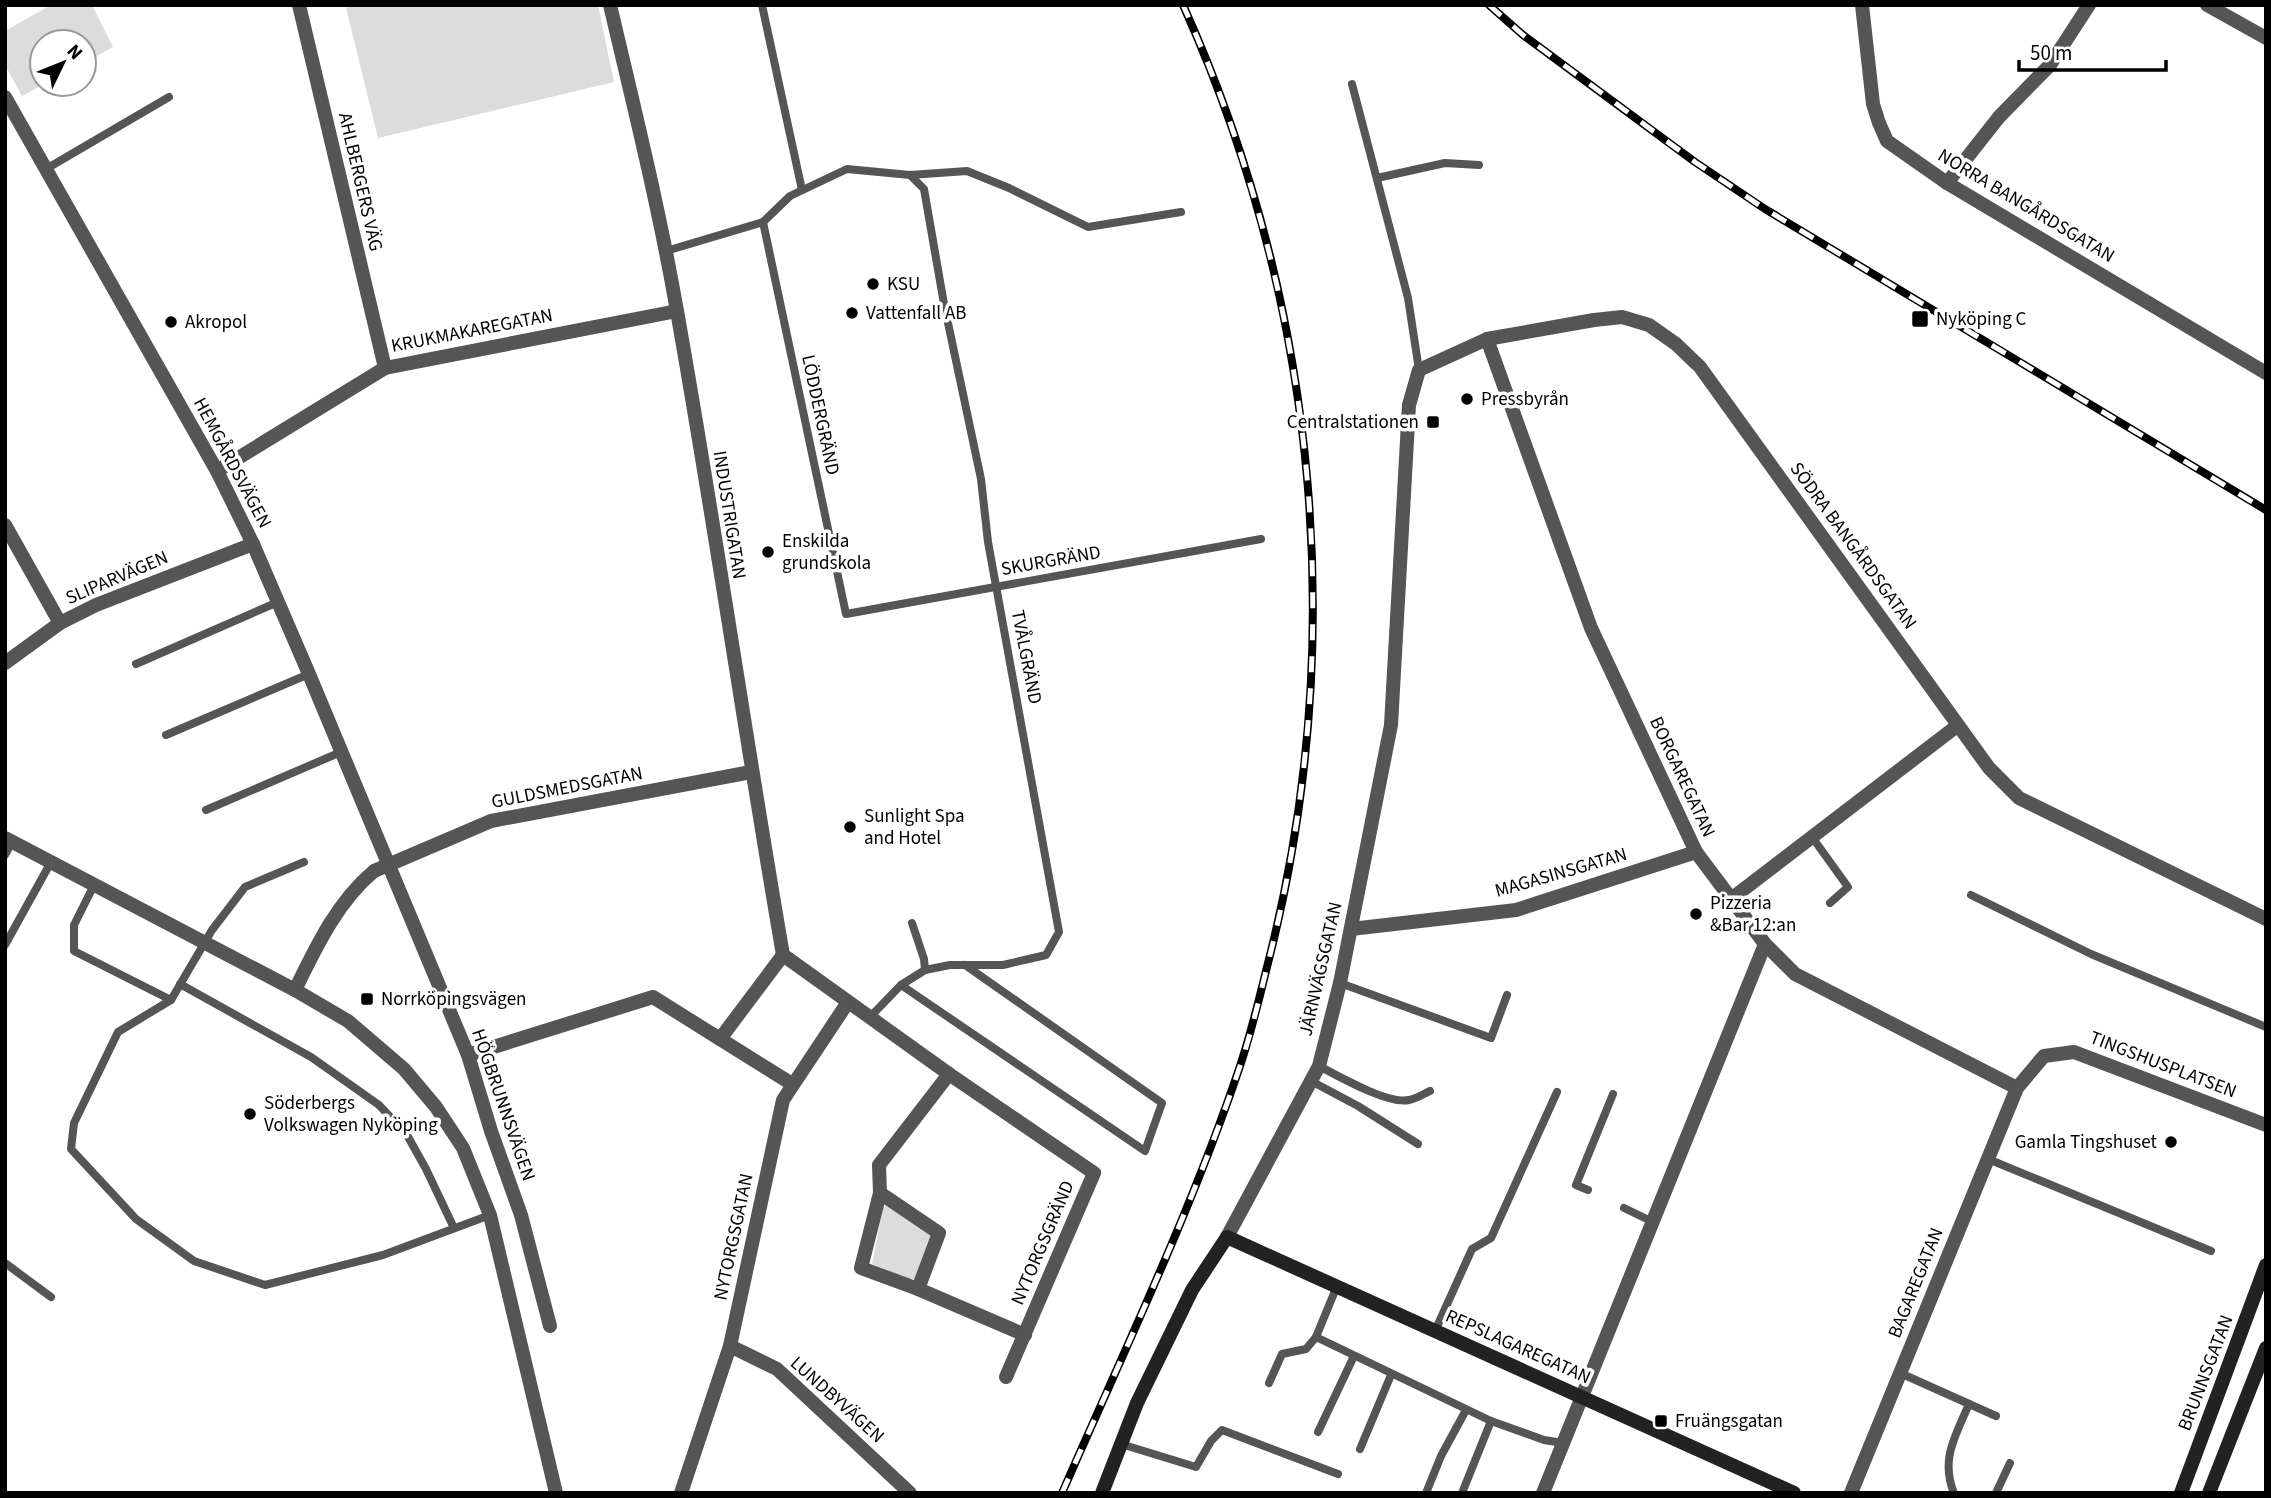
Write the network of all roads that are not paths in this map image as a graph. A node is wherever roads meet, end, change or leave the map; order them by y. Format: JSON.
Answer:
{"nodes":[{"id":1,"x":299,"y":5,"type":"edge"},
{"id":2,"x":610,"y":5,"type":"edge"},
{"id":3,"x":762,"y":5,"type":"edge"},
{"id":4,"x":1862,"y":5,"type":"edge"},
{"id":5,"x":2089,"y":5,"type":"edge"},
{"id":6,"x":2207,"y":5,"type":"edge"},
{"id":7,"x":2266,"y":38,"type":"edge"},
{"id":8,"x":1352,"y":84,"type":"dead end"},
{"id":9,"x":5,"y":97,"type":"edge"},
{"id":10,"x":169,"y":97,"type":"dead end"},
{"id":11,"x":1479,"y":165,"type":"dead end"},
{"id":12,"x":46,"y":169,"type":"junction"},
{"id":13,"x":910,"y":175,"type":"junction"},
{"id":14,"x":1377,"y":178,"type":"junction"},
{"id":15,"x":1947,"y":183,"type":"junction"},
{"id":16,"x":802,"y":190,"type":"junction"},
{"id":17,"x":1181,"y":212,"type":"dead end"},
{"id":18,"x":762,"y":222,"type":"junction"},
{"id":19,"x":666,"y":251,"type":"junction"},
{"id":20,"x":677,"y":311,"type":"junction"},
{"id":21,"x":1487,"y":339,"type":"junction"},
{"id":22,"x":386,"y":368,"type":"junction"},
{"id":23,"x":1419,"y":370,"type":"junction"},
{"id":24,"x":2266,"y":373,"type":"edge"},
{"id":25,"x":217,"y":471,"type":"junction"},
{"id":26,"x":5,"y":525,"type":"edge"},
{"id":27,"x":1261,"y":539,"type":"dead end"},
{"id":28,"x":253,"y":544,"type":"junction"},
{"id":29,"x":996,"y":587,"type":"junction"},
{"id":30,"x":278,"y":602,"type":"junction"},
{"id":31,"x":846,"y":614,"type":"joint"},
{"id":32,"x":60,"y":623,"type":"junction"},
{"id":33,"x":5,"y":663,"type":"edge"},
{"id":34,"x":136,"y":664,"type":"dead end"},
{"id":35,"x":309,"y":674,"type":"junction"},
{"id":36,"x":1957,"y":726,"type":"junction"},
{"id":37,"x":166,"y":735,"type":"dead end"},
{"id":38,"x":341,"y":752,"type":"junction"},
{"id":39,"x":751,"y":772,"type":"junction"},
{"id":40,"x":206,"y":810,"type":"dead end"},
{"id":41,"x":1812,"y":837,"type":"junction"},
{"id":42,"x":8,"y":845,"type":"edge"},
{"id":43,"x":1696,"y":852,"type":"junction"},
{"id":44,"x":51,"y":862,"type":"junction"},
{"id":45,"x":303,"y":862,"type":"dead end"},
{"id":46,"x":388,"y":864,"type":"junction"},
{"id":47,"x":94,"y":885,"type":"junction"},
{"id":48,"x":1971,"y":895,"type":"dead end"},
{"id":49,"x":1731,"y":899,"type":"junction"},
{"id":50,"x":1830,"y":903,"type":"dead end"},
{"id":51,"x":2266,"y":919,"type":"edge"},
{"id":52,"x":912,"y":923,"type":"dead end"},
{"id":53,"x":1351,"y":929,"type":"junction"},
{"id":54,"x":204,"y":943,"type":"junction"},
{"id":55,"x":1765,"y":944,"type":"junction"},
{"id":56,"x":5,"y":945,"type":"edge"},
{"id":57,"x":783,"y":955,"type":"junction"},
{"id":58,"x":965,"y":965,"type":"junction"},
{"id":59,"x":925,"y":970,"type":"junction"},
{"id":60,"x":1340,"y":983,"type":"junction"},
{"id":61,"x":180,"y":984,"type":"junction"},
{"id":62,"x":901,"y":985,"type":"junction"},
{"id":63,"x":295,"y":990,"type":"junction"},
{"id":64,"x":1507,"y":995,"type":"dead end"},
{"id":65,"x":171,"y":1000,"type":"junction"},
{"id":66,"x":848,"y":1002,"type":"junction"},
{"id":67,"x":870,"y":1017,"type":"junction"},
{"id":68,"x":2266,"y":1027,"type":"edge"},
{"id":69,"x":720,"y":1040,"type":"junction"},
{"id":70,"x":468,"y":1055,"type":"junction"},
{"id":71,"x":1319,"y":1066,"type":"junction"},
{"id":72,"x":949,"y":1074,"type":"junction"},
{"id":73,"x":1311,"y":1080,"type":"junction"},
{"id":74,"x":792,"y":1084,"type":"junction"},
{"id":75,"x":2017,"y":1088,"type":"junction"},
{"id":76,"x":1430,"y":1091,"type":"dead end"},
{"id":77,"x":1557,"y":1092,"type":"dead end"},
{"id":78,"x":1613,"y":1094,"type":"dead end"},
{"id":79,"x":2266,"y":1125,"type":"edge"},
{"id":80,"x":1418,"y":1144,"type":"dead end"},
{"id":81,"x":1988,"y":1159,"type":"junction"},
{"id":82,"x":1588,"y":1190,"type":"dead end"},
{"id":83,"x":880,"y":1193,"type":"junction"},
{"id":84,"x":1624,"y":1208,"type":"dead end"},
{"id":85,"x":490,"y":1215,"type":"junction"},
{"id":86,"x":1653,"y":1222,"type":"junction"},
{"id":87,"x":454,"y":1228,"type":"junction"},
{"id":88,"x":1227,"y":1237,"type":"junction"},
{"id":89,"x":2211,"y":1251,"type":"dead end"},
{"id":90,"x":5,"y":1263,"type":"edge"},
{"id":91,"x":2266,"y":1265,"type":"edge"},
{"id":92,"x":1337,"y":1286,"type":"junction"},
{"id":93,"x":918,"y":1289,"type":"junction"},
{"id":94,"x":51,"y":1297,"type":"dead end"},
{"id":95,"x":550,"y":1326,"type":"dead end"},
{"id":96,"x":1435,"y":1331,"type":"junction"},
{"id":97,"x":1025,"y":1335,"type":"junction"},
{"id":98,"x":1316,"y":1337,"type":"junction"},
{"id":99,"x":730,"y":1346,"type":"junction"},
{"id":100,"x":2266,"y":1348,"type":"edge"},
{"id":101,"x":1354,"y":1356,"type":"junction"},
{"id":102,"x":1900,"y":1373,"type":"junction"},
{"id":103,"x":1391,"y":1375,"type":"junction"},
{"id":104,"x":1006,"y":1377,"type":"dead end"},
{"id":105,"x":1269,"y":1383,"type":"dead end"},
{"id":106,"x":1582,"y":1396,"type":"junction"},
{"id":107,"x":1969,"y":1404,"type":"junction"},
{"id":108,"x":1466,"y":1410,"type":"junction"},
{"id":109,"x":1996,"y":1416,"type":"dead end"},
{"id":110,"x":1490,"y":1421,"type":"junction"},
{"id":111,"x":1318,"y":1432,"type":"dead end"},
{"id":112,"x":1563,"y":1443,"type":"junction"},
{"id":113,"x":1121,"y":1444,"type":"junction"},
{"id":114,"x":1360,"y":1449,"type":"dead end"},
{"id":115,"x":2010,"y":1463,"type":"dead end"},
{"id":116,"x":1338,"y":1474,"type":"dead end"},
{"id":117,"x":556,"y":1493,"type":"edge"},
{"id":118,"x":681,"y":1493,"type":"edge"},
{"id":119,"x":910,"y":1493,"type":"edge"},
{"id":120,"x":1102,"y":1493,"type":"edge"},
{"id":121,"x":1426,"y":1493,"type":"edge"},
{"id":122,"x":1462,"y":1493,"type":"edge"},
{"id":123,"x":1543,"y":1493,"type":"edge"},
{"id":124,"x":1794,"y":1493,"type":"edge"},
{"id":125,"x":1852,"y":1493,"type":"edge"},
{"id":126,"x":1954,"y":1493,"type":"edge"},
{"id":127,"x":1996,"y":1493,"type":"edge"},
{"id":128,"x":2181,"y":1493,"type":"edge"},
{"id":129,"x":2209,"y":1493,"type":"edge"}],
"edges":[{"from":1,"to":22,"type":"street","name":"AHLBERGERS VÄG"},
{"from":2,"to":19,"type":"street","name":"INDUSTRIGATAN"},
{"from":3,"to":16,"type":"lane"},
{"from":4,"to":15,"type":"street","name":"NORRA BANGÅRDSGATAN"},
{"from":5,"to":15,"type":"street"},
{"from":6,"to":7,"type":"street"},
{"from":8,"to":14,"type":"lane"},
{"from":9,"to":12,"type":"street","name":"HEMGÅRDSVÄGEN"},
{"from":10,"to":12,"type":"lane"},
{"from":11,"to":14,"type":"lane"},
{"from":12,"to":25,"type":"street","name":"HEMGÅRDSVÄGEN"},
{"from":13,"to":16,"type":"lane"},
{"from":13,"to":17,"type":"lane"},
{"from":13,"to":29,"type":"lane","name":"TVÅLGRÄND"},
{"from":14,"to":23,"type":"lane"},
{"from":15,"to":24,"type":"street","name":"NORRA BANGÅRDSGATAN"},
{"from":16,"to":18,"type":"lane"},
{"from":18,"to":19,"type":"lane"},
{"from":18,"to":31,"type":"lane","name":"LÖDDERGRÄND"},
{"from":19,"to":20,"type":"street","name":"INDUSTRIGATAN"},
{"from":20,"to":22,"type":"street","name":"KRUKMAKAREGATAN"},
{"from":20,"to":39,"type":"street","name":"INDUSTRIGATAN"},
{"from":21,"to":23,"type":"street","name":"SÖDRA BANGÅRDSGATAN"},
{"from":21,"to":36,"type":"street","name":"SÖDRA BANGÅRDSGATAN"},
{"from":21,"to":43,"type":"street","name":"BORGAREGATAN"},
{"from":22,"to":25,"type":"street","name":"KRUKMAKAREGATAN"},
{"from":23,"to":53,"type":"street","name":"JÄRNVÄGSGATAN"},
{"from":25,"to":28,"type":"street","name":"HEMGÅRDSVÄGEN"},
{"from":26,"to":32,"type":"street"},
{"from":27,"to":29,"type":"lane","name":"SKURGRÄND"},
{"from":28,"to":30,"type":"street","name":"HEMGÅRDSVÄGEN"},
{"from":28,"to":32,"type":"street","name":"SLIPARVÄGEN"},
{"from":29,"to":31,"type":"lane","name":"SKURGRÄND"},
{"from":29,"to":58,"type":"lane","name":"TVÅLGRÄND"},
{"from":30,"to":34,"type":"lane"},
{"from":30,"to":35,"type":"street","name":"HEMGÅRDSVÄGEN"},
{"from":32,"to":33,"type":"street","name":"SLIPARVÄGEN"},
{"from":35,"to":37,"type":"lane"},
{"from":35,"to":38,"type":"street","name":"HEMGÅRDSVÄGEN"},
{"from":36,"to":41,"type":"street"},
{"from":36,"to":51,"type":"street","name":"SÖDRA BANGÅRDSGATAN"},
{"from":38,"to":40,"type":"lane"},
{"from":38,"to":46,"type":"street","name":"HEMGÅRDSVÄGEN"},
{"from":39,"to":46,"type":"street","name":"GULDSMEDSGATAN"},
{"from":39,"to":57,"type":"street","name":"INDUSTRIGATAN"},
{"from":41,"to":49,"type":"street"},
{"from":41,"to":50,"type":"lane"},
{"from":42,"to":44,"type":"street"},
{"from":43,"to":49,"type":"street","name":"BORGAREGATAN"},
{"from":43,"to":53,"type":"street","name":"MAGASINSGATAN"},
{"from":44,"to":47,"type":"street"},
{"from":44,"to":56,"type":"lane"},
{"from":45,"to":54,"type":"lane"},
{"from":46,"to":63,"type":"street","name":"GULDSMEDSGATAN"},
{"from":46,"to":70,"type":"street","name":"HÖGBRUNNSVÄGEN"},
{"from":47,"to":54,"type":"street"},
{"from":47,"to":65,"type":"lane"},
{"from":48,"to":68,"type":"lane"},
{"from":49,"to":55,"type":"street","name":"BORGAREGATAN"},
{"from":52,"to":59,"type":"lane"},
{"from":53,"to":60,"type":"street","name":"JÄRNVÄGSGATAN"},
{"from":54,"to":61,"type":"lane"},
{"from":54,"to":63,"type":"street"},
{"from":55,"to":75,"type":"street","name":"BORGAREGATAN"},
{"from":55,"to":86,"type":"street"},
{"from":57,"to":66,"type":"street"},
{"from":57,"to":69,"type":"street"},
{"from":58,"to":59,"type":"lane","name":"TVÅLGRÄND"},
{"from":58,"to":62,"type":"lane"},
{"from":59,"to":62,"type":"lane","name":"TVÅLGRÄND"},
{"from":60,"to":64,"type":"lane"},
{"from":60,"to":71,"type":"street","name":"JÄRNVÄGSGATAN"},
{"from":61,"to":65,"type":"lane"},
{"from":61,"to":87,"type":"lane"},
{"from":62,"to":67,"type":"lane","name":"TVÅLGRÄND"},
{"from":63,"to":85,"type":"street"},
{"from":65,"to":87,"type":"lane"},
{"from":66,"to":67,"type":"street","name":"NYTORGSGRÄND"},
{"from":66,"to":74,"type":"street","name":"NYTORGSGATAN"},
{"from":67,"to":72,"type":"street","name":"NYTORGSGRÄND"},
{"from":69,"to":70,"type":"street"},
{"from":69,"to":74,"type":"street"},
{"from":70,"to":95,"type":"street","name":"HÖGBRUNNSVÄGEN"},
{"from":71,"to":73,"type":"street","name":"JÄRNVÄGSGATAN"},
{"from":71,"to":76,"type":"lane"},
{"from":72,"to":83,"type":"street","name":"NYTORGSGRÄND"},
{"from":72,"to":97,"type":"street","name":"NYTORGSGRÄND"},
{"from":73,"to":80,"type":"lane"},
{"from":73,"to":88,"type":"street","name":"JÄRNVÄGSGATAN"},
{"from":74,"to":99,"type":"street","name":"NYTORGSGATAN"},
{"from":75,"to":79,"type":"street","name":"TINGSHUSPLATSEN"},
{"from":75,"to":81,"type":"street","name":"BAGAREGATAN"},
{"from":77,"to":96,"type":"lane"},
{"from":78,"to":82,"type":"lane"},
{"from":81,"to":89,"type":"lane"},
{"from":81,"to":102,"type":"street","name":"BAGAREGATAN"},
{"from":83,"to":93,"type":"street"},
{"from":83,"to":93,"type":"street","name":"NYTORGSGRÄND"},
{"from":84,"to":86,"type":"lane"},
{"from":85,"to":87,"type":"lane"},
{"from":85,"to":117,"type":"street"},
{"from":86,"to":106,"type":"street"},
{"from":88,"to":92,"type":"main road","name":"REPSLAGAREGATAN"},
{"from":88,"to":113,"type":"main road","name":"JÄRNVÄGSGATAN"},
{"from":90,"to":94,"type":"lane"},
{"from":91,"to":128,"type":"main road","name":"BRUNNSGATAN"},
{"from":92,"to":96,"type":"main road","name":"REPSLAGAREGATAN"},
{"from":92,"to":98,"type":"lane"},
{"from":93,"to":97,"type":"street","name":"NYTORGSGRÄND"},
{"from":96,"to":106,"type":"main road","name":"REPSLAGAREGATAN"},
{"from":97,"to":104,"type":"street","name":"NYTORGSGRÄND"},
{"from":98,"to":101,"type":"lane"},
{"from":98,"to":105,"type":"lane"},
{"from":99,"to":118,"type":"street","name":"NYTORGSGATAN"},
{"from":99,"to":119,"type":"street","name":"LUNDBYVÄGEN"},
{"from":100,"to":129,"type":"main road"},
{"from":101,"to":103,"type":"lane"},
{"from":101,"to":111,"type":"lane"},
{"from":102,"to":107,"type":"lane"},
{"from":102,"to":125,"type":"street","name":"BAGAREGATAN"},
{"from":103,"to":108,"type":"lane"},
{"from":103,"to":114,"type":"lane"},
{"from":106,"to":112,"type":"street"},
{"from":106,"to":124,"type":"main road","name":"REPSLAGAREGATAN"},
{"from":107,"to":109,"type":"lane"},
{"from":107,"to":126,"type":"lane"},
{"from":108,"to":110,"type":"lane"},
{"from":108,"to":121,"type":"lane"},
{"from":110,"to":112,"type":"lane"},
{"from":110,"to":122,"type":"lane"},
{"from":112,"to":123,"type":"street"},
{"from":113,"to":116,"type":"lane"},
{"from":113,"to":120,"type":"main road","name":"JÄRNVÄGSGATAN"},
{"from":115,"to":127,"type":"lane"}]}
